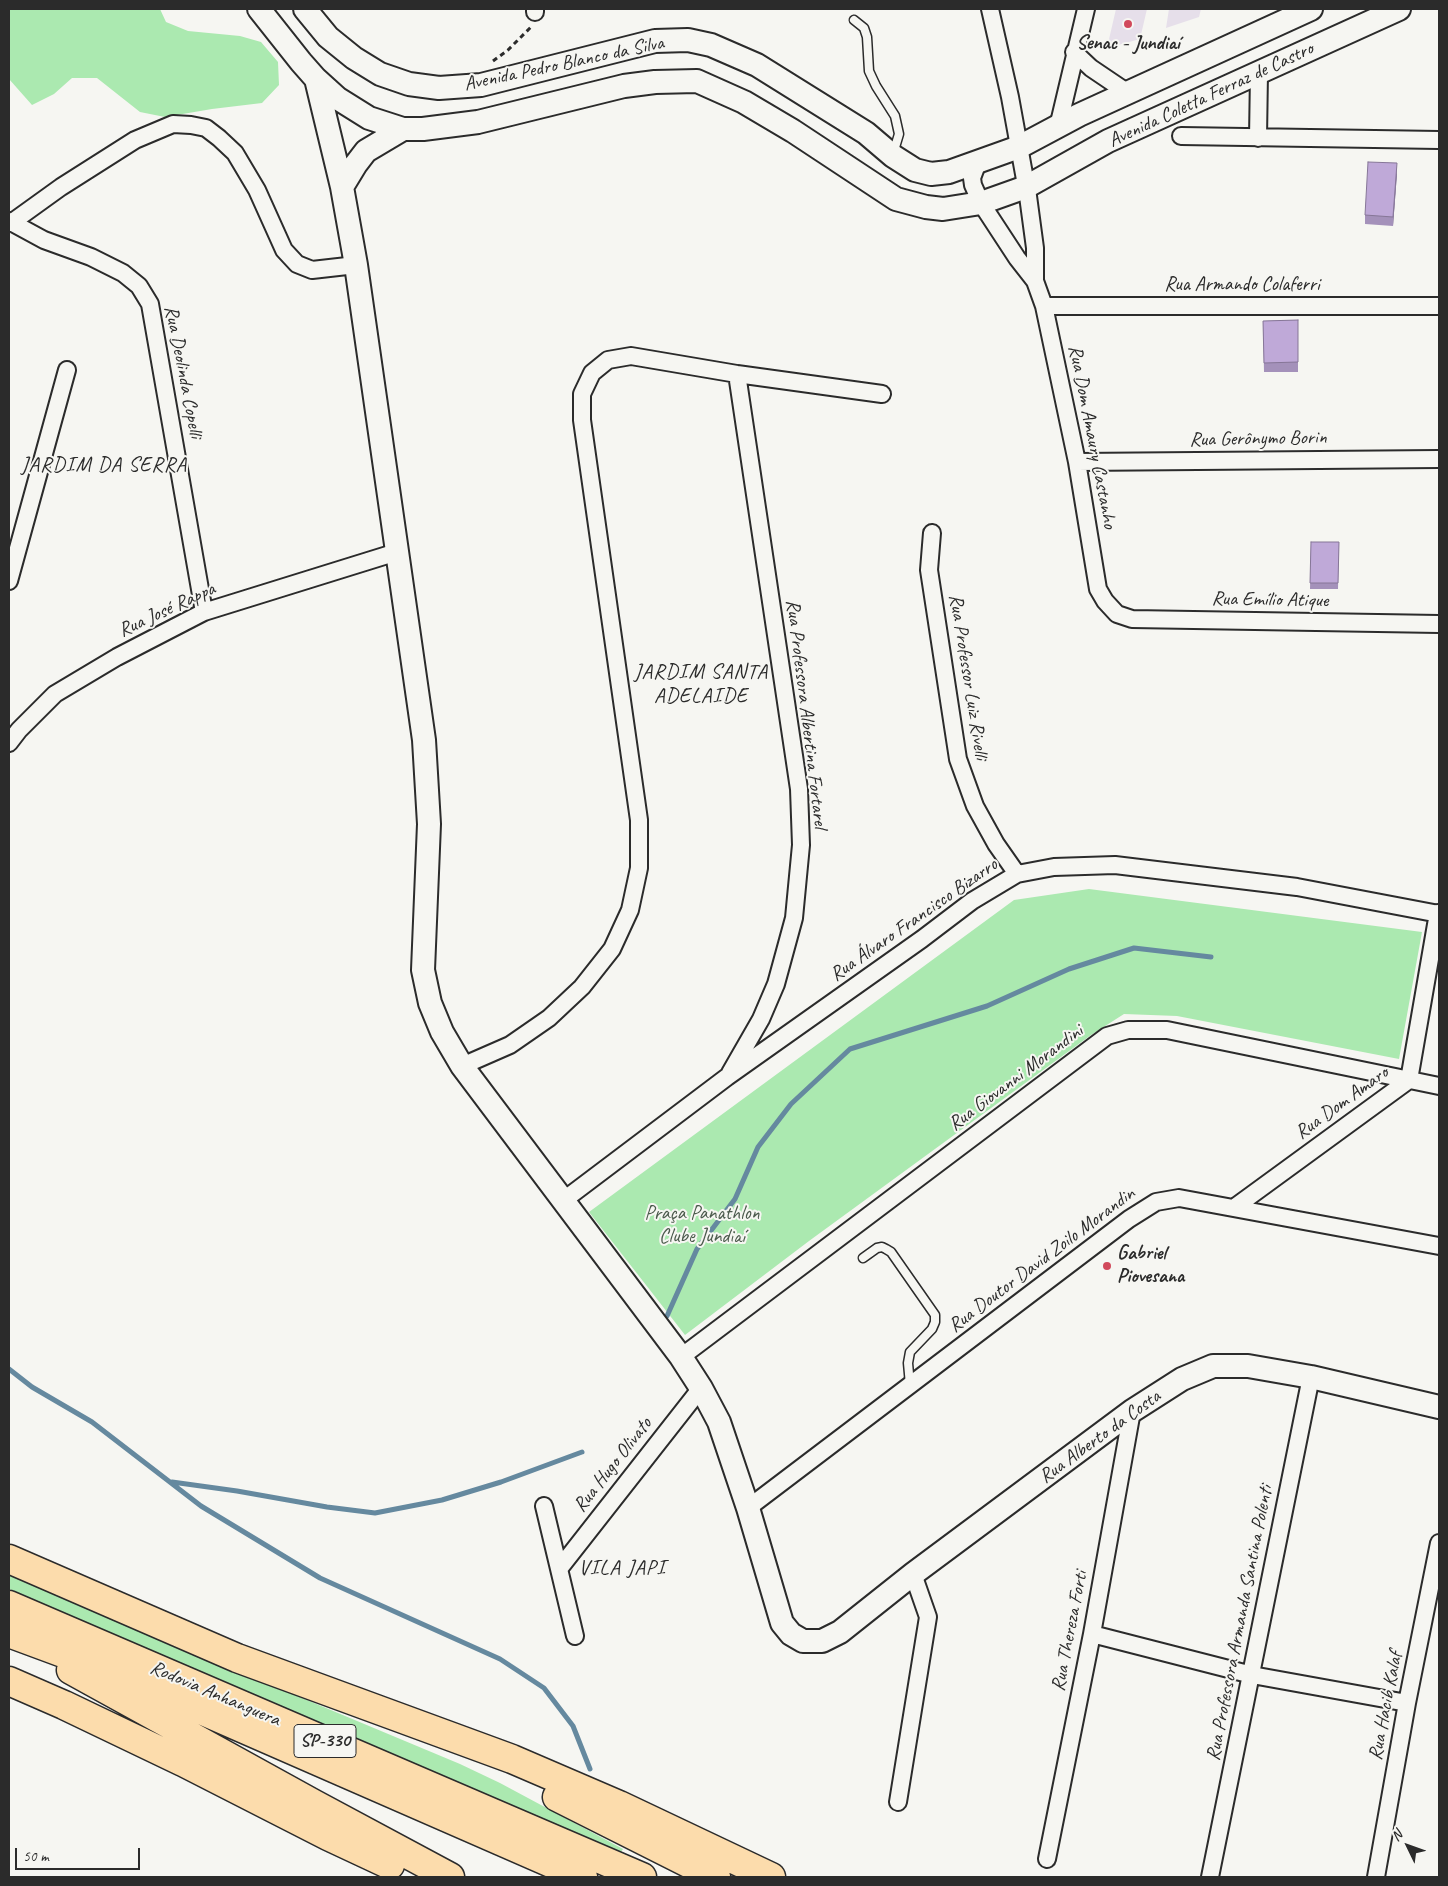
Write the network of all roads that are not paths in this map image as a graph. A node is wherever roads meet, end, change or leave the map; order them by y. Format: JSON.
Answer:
{"nodes":[{"id":1,"x":259,"y":9,"type":"edge"},
{"id":2,"x":305,"y":9,"type":"edge"},
{"id":3,"x":990,"y":9,"type":"edge"},
{"id":4,"x":1086,"y":9,"type":"edge"},
{"id":5,"x":1311,"y":9,"type":"edge"},
{"id":6,"x":1399,"y":9,"type":"edge"},
{"id":7,"x":854,"y":20,"type":"dead end"},
{"id":8,"x":1074,"y":52,"type":"junction"},
{"id":9,"x":1259,"y":73,"type":"junction"},
{"id":10,"x":316,"y":79,"type":"junction"},
{"id":11,"x":1128,"y":93,"type":"junction"},
{"id":12,"x":1058,"y":127,"type":"junction"},
{"id":13,"x":403,"y":129,"type":"junction"},
{"id":14,"x":1181,"y":136,"type":"dead end"},
{"id":15,"x":1258,"y":138,"type":"junction"},
{"id":16,"x":1439,"y":140,"type":"edge"},
{"id":17,"x":1019,"y":147,"type":"junction"},
{"id":18,"x":893,"y":156,"type":"junction"},
{"id":19,"x":978,"y":162,"type":"junction"},
{"id":20,"x":342,"y":187,"type":"junction"},
{"id":21,"x":1026,"y":187,"type":"junction"},
{"id":22,"x":981,"y":203,"type":"junction"},
{"id":23,"x":10,"y":222,"type":"edge"},
{"id":24,"x":356,"y":265,"type":"junction"},
{"id":25,"x":1036,"y":280,"type":"junction"},
{"id":26,"x":1044,"y":306,"type":"junction"},
{"id":27,"x":1439,"y":306,"type":"edge"},
{"id":28,"x":66,"y":370,"type":"dead end"},
{"id":29,"x":737,"y":374,"type":"junction"},
{"id":30,"x":882,"y":394,"type":"dead end"},
{"id":31,"x":1439,"y":459,"type":"edge"},
{"id":32,"x":1077,"y":462,"type":"junction"},
{"id":33,"x":932,"y":533,"type":"dead end"},
{"id":34,"x":397,"y":552,"type":"junction"},
{"id":35,"x":9,"y":581,"type":"edge"},
{"id":36,"x":1105,"y":602,"type":"joint"},
{"id":37,"x":204,"y":612,"type":"junction"},
{"id":38,"x":1439,"y":624,"type":"edge"},
{"id":39,"x":9,"y":743,"type":"edge"},
{"id":40,"x":1018,"y":874,"type":"junction"},
{"id":41,"x":1439,"y":914,"type":"edge"},
{"id":42,"x":462,"y":1066,"type":"junction"},
{"id":43,"x":728,"y":1077,"type":"junction"},
{"id":44,"x":1409,"y":1080,"type":"junction"},
{"id":45,"x":1439,"y":1086,"type":"edge"},
{"id":46,"x":564,"y":1200,"type":"junction"},
{"id":47,"x":1235,"y":1207,"type":"junction"},
{"id":48,"x":1439,"y":1246,"type":"edge"},
{"id":49,"x":863,"y":1258,"type":"dead end"},
{"id":50,"x":681,"y":1357,"type":"junction"},
{"id":51,"x":1311,"y":1377,"type":"junction"},
{"id":52,"x":910,"y":1385,"type":"junction"},
{"id":53,"x":701,"y":1388,"type":"junction"},
{"id":54,"x":1439,"y":1407,"type":"edge"},
{"id":55,"x":1132,"y":1411,"type":"junction"},
{"id":56,"x":544,"y":1506,"type":"dead end"},
{"id":57,"x":748,"y":1508,"type":"junction"},
{"id":58,"x":1439,"y":1543,"type":"edge"},
{"id":59,"x":9,"y":1560,"type":"edge"},
{"id":60,"x":559,"y":1569,"type":"junction"},
{"id":61,"x":913,"y":1574,"type":"junction"},
{"id":62,"x":9,"y":1605,"type":"edge"},
{"id":63,"x":9,"y":1634,"type":"edge"},
{"id":64,"x":1092,"y":1634,"type":"junction"},
{"id":65,"x":575,"y":1636,"type":"dead end"},
{"id":66,"x":237,"y":1658,"type":"junction"},
{"id":67,"x":1252,"y":1675,"type":"junction"},
{"id":68,"x":9,"y":1681,"type":"edge"},
{"id":69,"x":1407,"y":1703,"type":"junction"},
{"id":70,"x":898,"y":1802,"type":"dead end"},
{"id":71,"x":1047,"y":1859,"type":"dead end"},
{"id":72,"x":418,"y":1877,"type":"edge"},
{"id":73,"x":450,"y":1877,"type":"edge"},
{"id":74,"x":583,"y":1877,"type":"edge"},
{"id":75,"x":642,"y":1877,"type":"edge"},
{"id":76,"x":716,"y":1877,"type":"edge"},
{"id":77,"x":771,"y":1877,"type":"edge"},
{"id":78,"x":1210,"y":1877,"type":"edge"},
{"id":79,"x":1376,"y":1877,"type":"edge"}],
"edges":[{"from":1,"to":10,"type":"street","name":"Avenida Pedro Blanco da Silva"},
{"from":2,"to":18,"type":"street","name":"Avenida Pedro Blanco da Silva"},
{"from":3,"to":17,"type":"street","name":"Rua Dom Amaury Castanho"},
{"from":4,"to":8,"type":"street"},
{"from":5,"to":11,"type":"street","name":"Avenida Coletta Ferraz de Castro"},
{"from":6,"to":9,"type":"street","name":"Avenida Coletta Ferraz de Castro"},
{"from":7,"to":18,"type":"lane"},
{"from":8,"to":11,"type":"street"},
{"from":8,"to":12,"type":"street"},
{"from":9,"to":15,"type":"street"},
{"from":9,"to":21,"type":"street","name":"Avenida Coletta Ferraz de Castro"},
{"from":10,"to":13,"type":"street","name":"Avenida Pedro Blanco da Silva"},
{"from":10,"to":20,"type":"street"},
{"from":11,"to":12,"type":"street","name":"Avenida Coletta Ferraz de Castro"},
{"from":12,"to":17,"type":"street","name":"Avenida Coletta Ferraz de Castro"},
{"from":13,"to":20,"type":"street"},
{"from":13,"to":22,"type":"street","name":"Avenida Pedro Blanco da Silva"},
{"from":14,"to":15,"type":"street"},
{"from":15,"to":16,"type":"street"},
{"from":17,"to":19,"type":"street","name":"Avenida Pedro Blanco da Silva"},
{"from":17,"to":21,"type":"street","name":"Rua Dom Amaury Castanho"},
{"from":18,"to":19,"type":"street","name":"Avenida Pedro Blanco da Silva"},
{"from":19,"to":22,"type":"street","name":"Rua Dom Amaury Castanho"},
{"from":20,"to":24,"type":"street"},
{"from":21,"to":22,"type":"street","name":"Avenida Pedro Blanco da Silva"},
{"from":21,"to":25,"type":"street","name":"Rua Dom Amaury Castanho"},
{"from":22,"to":25,"type":"street","name":"Rua Dom Amaury Castanho"},
{"from":23,"to":24,"type":"street"},
{"from":23,"to":37,"type":"street","name":"Rua Deolinda Copelli"},
{"from":24,"to":34,"type":"street"},
{"from":25,"to":26,"type":"street","name":"Rua Dom Amaury Castanho"},
{"from":26,"to":27,"type":"street","name":"Rua Armando Colaferri"},
{"from":26,"to":32,"type":"street","name":"Rua Dom Amaury Castanho"},
{"from":28,"to":35,"type":"street"},
{"from":29,"to":30,"type":"street"},
{"from":29,"to":42,"type":"street"},
{"from":29,"to":43,"type":"street","name":"Rua Professora Albertina Fortarel"},
{"from":31,"to":32,"type":"street","name":"Rua Gerônymo Borin"},
{"from":32,"to":36,"type":"street","name":"Rua Dom Amaury Castanho"},
{"from":33,"to":40,"type":"street","name":"Rua Professor Luiz Rivelli"},
{"from":34,"to":37,"type":"street","name":"Rua José Rappa"},
{"from":34,"to":42,"type":"street"},
{"from":36,"to":38,"type":"street","name":"Rua Emílio Atique"},
{"from":37,"to":39,"type":"street","name":"Rua José Rappa"},
{"from":40,"to":41,"type":"street","name":"Rua Álvaro Francisco Bizarro"},
{"from":40,"to":43,"type":"street","name":"Rua Álvaro Francisco Bizarro"},
{"from":41,"to":44,"type":"street","name":"Rua Dom Amaro"},
{"from":42,"to":46,"type":"street"},
{"from":43,"to":46,"type":"street","name":"Rua Álvaro Francisco Bizarro"},
{"from":44,"to":45,"type":"street","name":"Rua Giovanni Morandini"},
{"from":44,"to":47,"type":"street","name":"Rua Dom Amaro"},
{"from":44,"to":50,"type":"street","name":"Rua Giovanni Morandini"},
{"from":46,"to":50,"type":"street"},
{"from":47,"to":48,"type":"street","name":"Rua Doutor David Zoilo Morandin"},
{"from":47,"to":52,"type":"street","name":"Rua Doutor David Zoilo Morandin"},
{"from":49,"to":52,"type":"lane"},
{"from":50,"to":53,"type":"street"},
{"from":51,"to":54,"type":"street","name":"Rua Alberto da Costa"},
{"from":51,"to":55,"type":"street","name":"Rua Alberto da Costa"},
{"from":51,"to":67,"type":"street","name":"Rua Professora Armanda Santina Polenti"},
{"from":52,"to":57,"type":"street","name":"Rua Doutor David Zoilo Morandin"},
{"from":53,"to":57,"type":"street"},
{"from":53,"to":60,"type":"street","name":"Rua Hugo Olivato"},
{"from":55,"to":61,"type":"street","name":"Rua Alberto da Costa"},
{"from":55,"to":64,"type":"street","name":"Rua Thereza Forti"},
{"from":56,"to":60,"type":"street"},
{"from":57,"to":61,"type":"street","name":"Rua Alberto da Costa"},
{"from":58,"to":69,"type":"street","name":"Rua Hacib Kalaf"},
{"from":59,"to":66,"type":"highway"},
{"from":60,"to":65,"type":"street"},
{"from":61,"to":70,"type":"street"},
{"from":62,"to":75,"type":"highway","name":"Rodovia Anhanguera","number":"SP-330"},
{"from":63,"to":73,"type":"highway"},
{"from":63,"to":74,"type":"highway","name":"Rodovia Anhanguera","number":"SP-330"},
{"from":64,"to":67,"type":"street"},
{"from":64,"to":71,"type":"street","name":"Rua Thereza Forti"},
{"from":66,"to":76,"type":"highway"},
{"from":66,"to":77,"type":"highway"},
{"from":67,"to":69,"type":"street"},
{"from":67,"to":78,"type":"street","name":"Rua Professora Armanda Santina Polenti"},
{"from":68,"to":72,"type":"highway"},
{"from":69,"to":79,"type":"street","name":"Rua Hacib Kalaf"}]}
